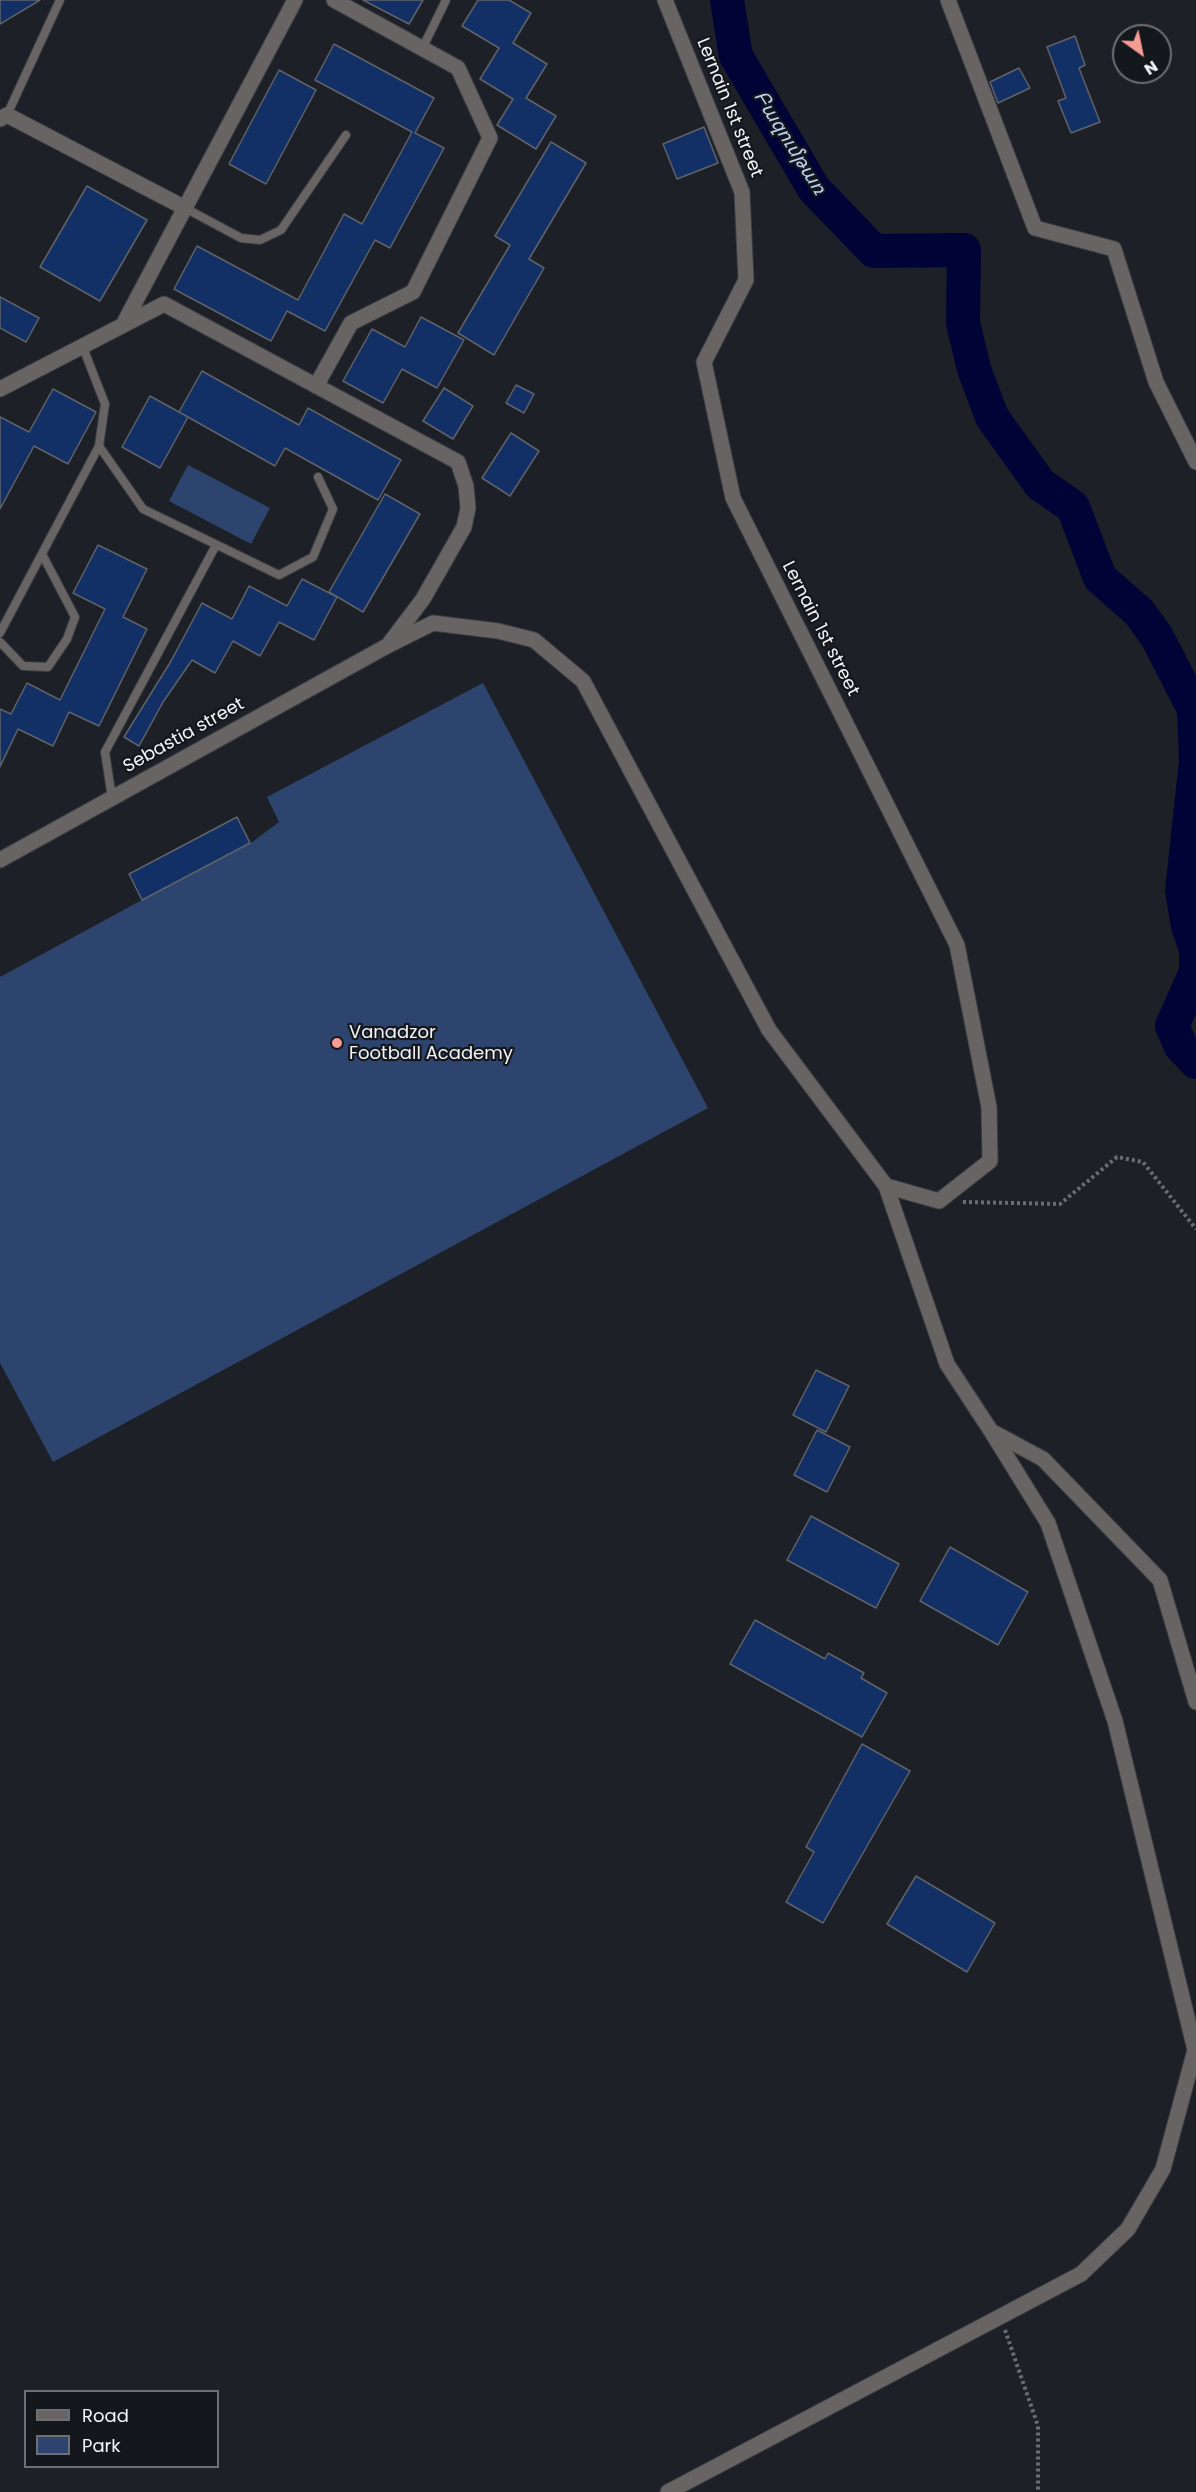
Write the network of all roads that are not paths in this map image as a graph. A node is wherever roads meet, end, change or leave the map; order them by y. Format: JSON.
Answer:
{"nodes":[{"id":1,"x":60,"y":0,"type":"edge"},
{"id":2,"x":295,"y":0,"type":"edge"},
{"id":3,"x":334,"y":0,"type":"edge"},
{"id":4,"x":446,"y":0,"type":"edge"},
{"id":5,"x":665,"y":0,"type":"edge"},
{"id":6,"x":948,"y":0,"type":"edge"},
{"id":7,"x":423,"y":47,"type":"junction"},
{"id":8,"x":4,"y":117,"type":"edge"},
{"id":9,"x":346,"y":135,"type":"dead end"},
{"id":10,"x":185,"y":208,"type":"junction"},
{"id":11,"x":124,"y":323,"type":"junction"},
{"id":12,"x":82,"y":345,"type":"junction"},
{"id":13,"x":316,"y":386,"type":"junction"},
{"id":14,"x":0,"y":389,"type":"edge"},
{"id":15,"x":99,"y":446,"type":"junction"},
{"id":16,"x":1196,"y":462,"type":"edge"},
{"id":17,"x":318,"y":477,"type":"dead end"},
{"id":18,"x":216,"y":545,"type":"junction"},
{"id":19,"x":42,"y":554,"type":"junction"},
{"id":20,"x":0,"y":633,"type":"edge"},
{"id":21,"x":0,"y":642,"type":"edge"},
{"id":22,"x":387,"y":646,"type":"junction"},
{"id":23,"x":112,"y":798,"type":"junction"},
{"id":24,"x":0,"y":860,"type":"edge"},
{"id":25,"x":886,"y":1186,"type":"junction"},
{"id":26,"x":991,"y":1431,"type":"junction"},
{"id":27,"x":1196,"y":1702,"type":"edge"},
{"id":28,"x":668,"y":2492,"type":"edge"}],
"edges":[{"from":1,"to":8,"type":"lane"},
{"from":2,"to":10,"type":"street"},
{"from":3,"to":7,"type":"street"},
{"from":4,"to":7,"type":"lane"},
{"from":5,"to":25,"type":"street","name":"Lernain 1st street"},
{"from":6,"to":16,"type":"street"},
{"from":7,"to":13,"type":"street"},
{"from":8,"to":10,"type":"street"},
{"from":9,"to":10,"type":"lane"},
{"from":10,"to":11,"type":"street"},
{"from":11,"to":12,"type":"street"},
{"from":11,"to":13,"type":"street"},
{"from":12,"to":14,"type":"street"},
{"from":12,"to":15,"type":"lane"},
{"from":13,"to":22,"type":"street"},
{"from":15,"to":18,"type":"lane"},
{"from":15,"to":19,"type":"lane"},
{"from":17,"to":18,"type":"lane"},
{"from":18,"to":23,"type":"lane"},
{"from":19,"to":20,"type":"lane"},
{"from":19,"to":21,"type":"lane"},
{"from":22,"to":23,"type":"street","name":"Sebastia street"},
{"from":22,"to":25,"type":"street","name":"Sebastia street"},
{"from":23,"to":24,"type":"street","name":"Sebastia street"},
{"from":25,"to":26,"type":"street","name":"Sebastia street"},
{"from":26,"to":27,"type":"street"},
{"from":26,"to":28,"type":"street","name":"Sebastia street"}]}
